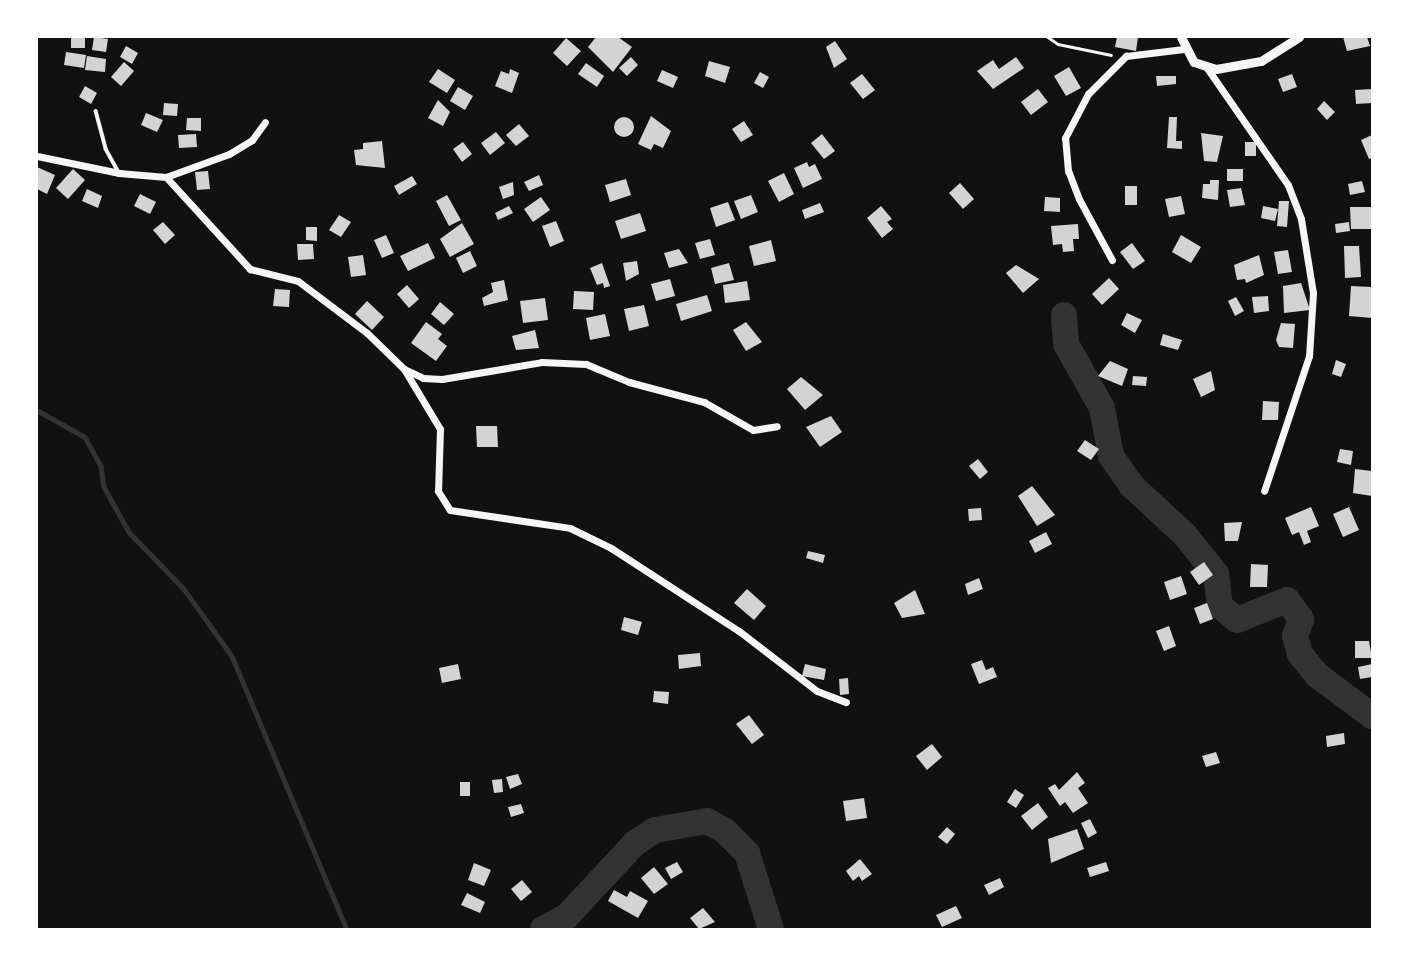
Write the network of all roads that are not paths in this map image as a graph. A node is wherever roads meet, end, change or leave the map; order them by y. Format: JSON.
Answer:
{"nodes":[{"id":1,"x":1181,"y":37,"type":"edge"},
{"id":2,"x":1299,"y":37,"type":"edge"},
{"id":3,"x":1184,"y":49,"type":"junction"},
{"id":4,"x":1207,"y":68,"type":"junction"},
{"id":5,"x":96,"y":111,"type":"dead end"},
{"id":6,"x":265,"y":122,"type":"dead end"},
{"id":7,"x":37,"y":156,"type":"edge"},
{"id":8,"x":119,"y":173,"type":"junction"},
{"id":9,"x":166,"y":177,"type":"junction"},
{"id":10,"x":1112,"y":260,"type":"dead end"},
{"id":11,"x":404,"y":369,"type":"junction"},
{"id":12,"x":777,"y":426,"type":"dead end"},
{"id":13,"x":1264,"y":491,"type":"dead end"},
{"id":14,"x":846,"y":702,"type":"dead end"}],
"edges":[{"from":1,"to":3,"type":"street"},
{"from":2,"to":4,"type":"street"},
{"from":3,"to":4,"type":"street"},
{"from":3,"to":10,"type":"street"},
{"from":4,"to":13,"type":"street"},
{"from":5,"to":8,"type":"lane"},
{"from":6,"to":9,"type":"street"},
{"from":7,"to":8,"type":"street"},
{"from":8,"to":9,"type":"street"},
{"from":9,"to":11,"type":"street"},
{"from":11,"to":12,"type":"street"},
{"from":11,"to":14,"type":"street"}]}
